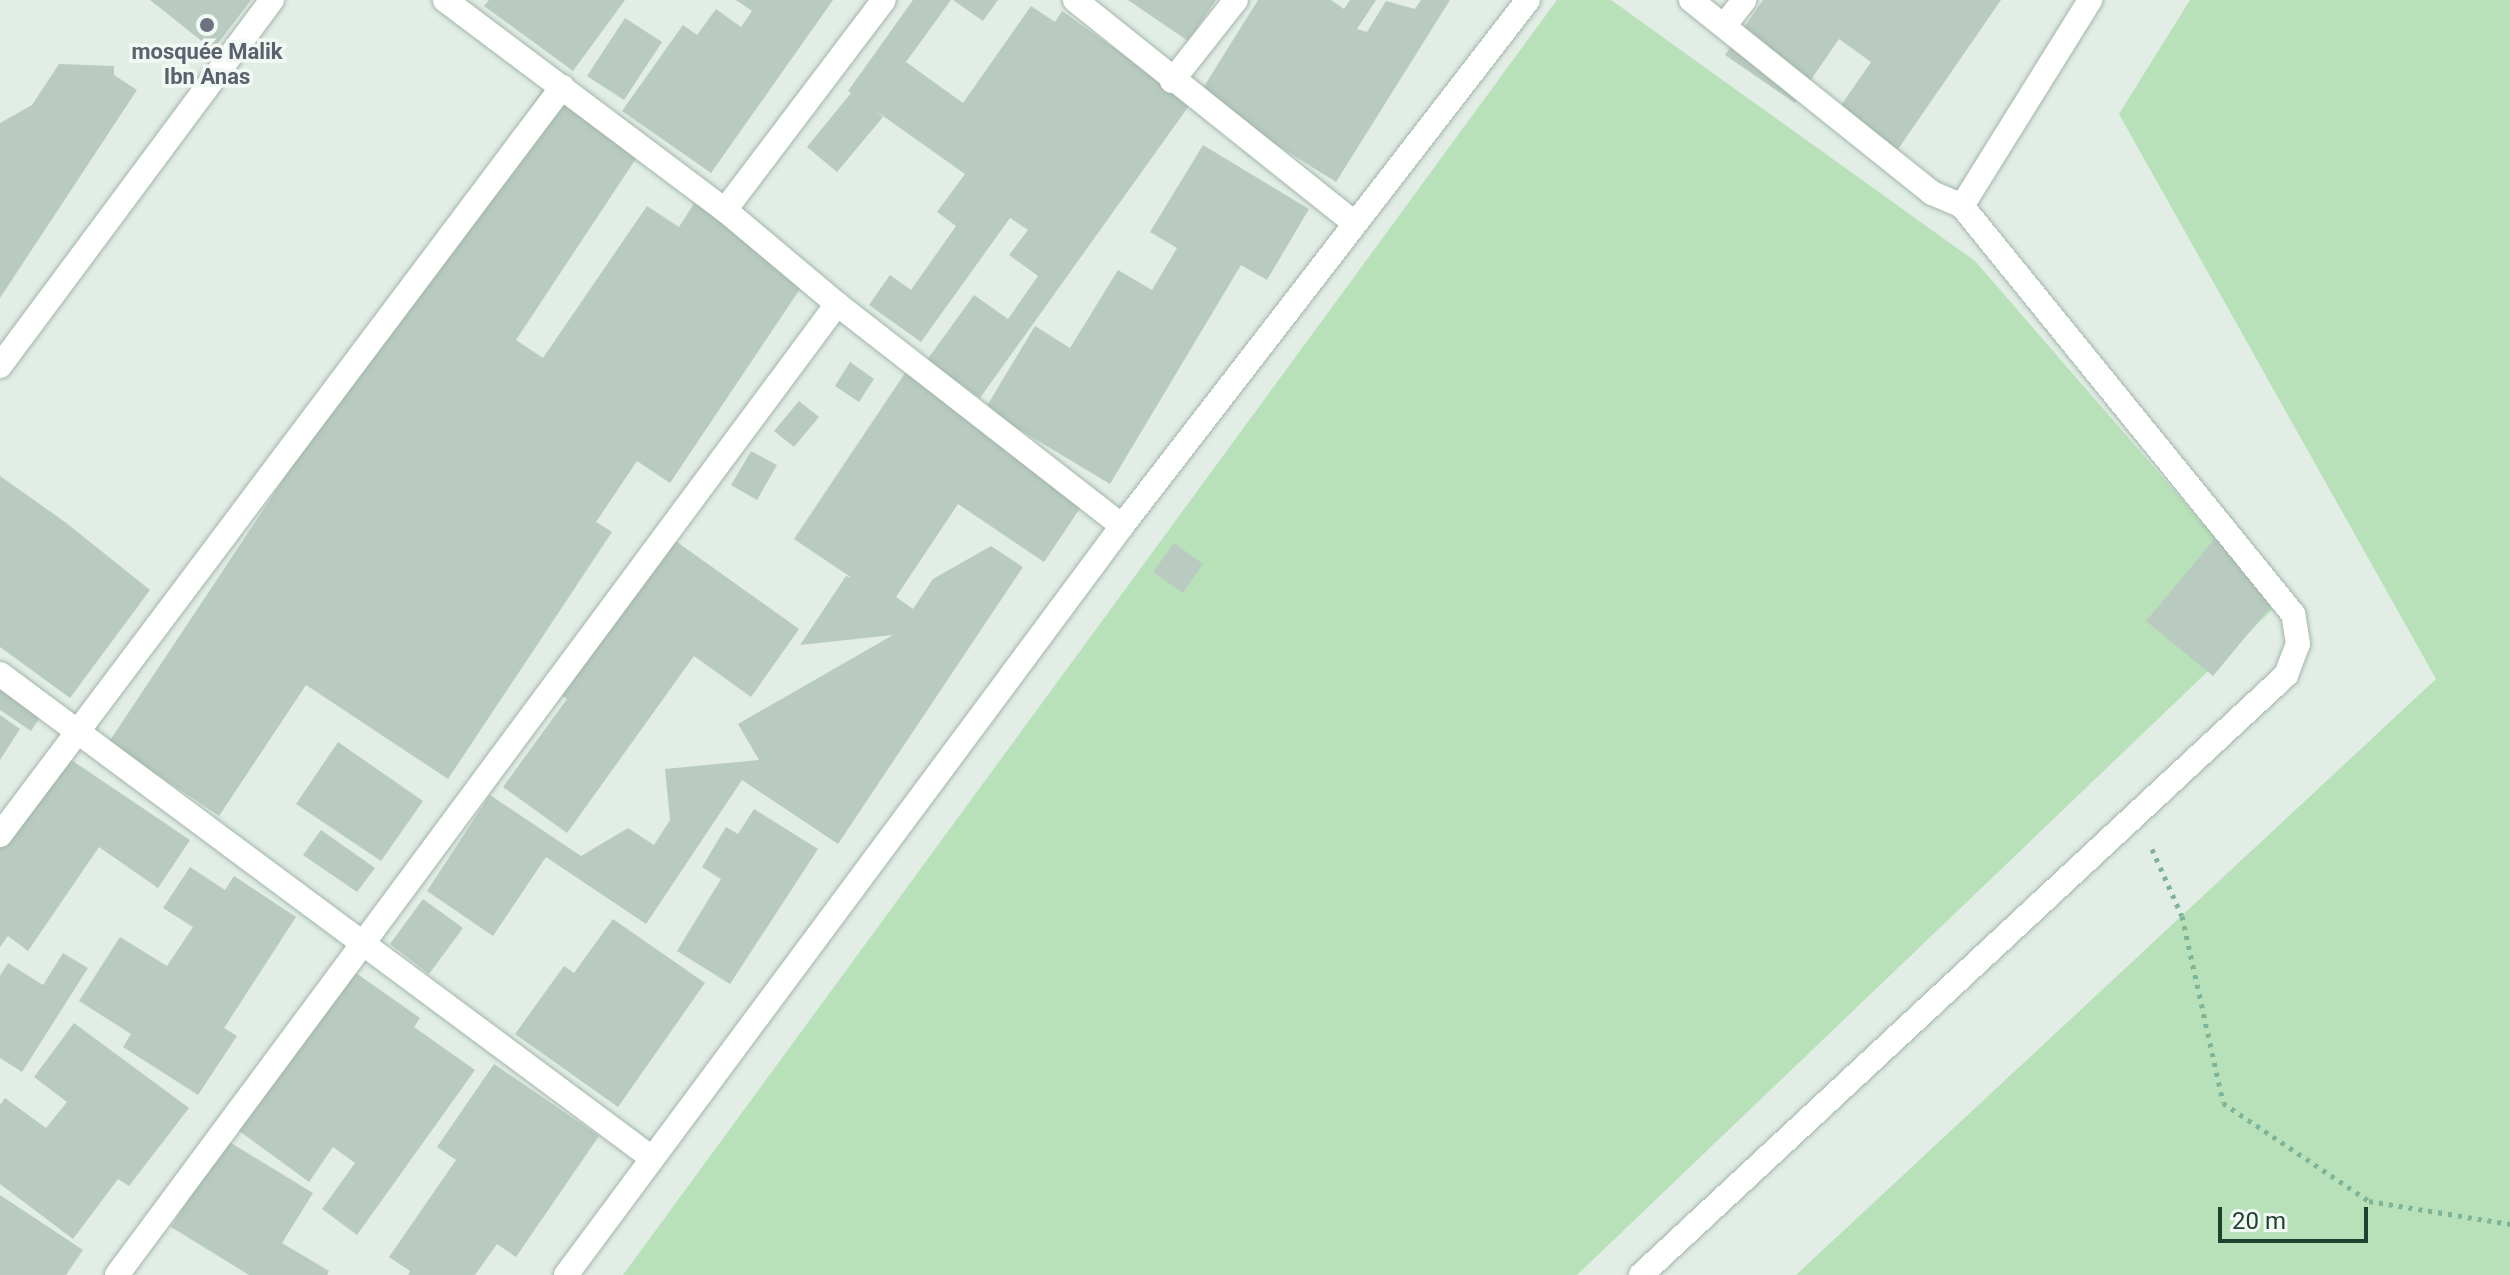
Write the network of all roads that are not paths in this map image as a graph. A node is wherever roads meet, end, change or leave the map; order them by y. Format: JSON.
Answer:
{"nodes":[{"id":1,"x":272,"y":0,"type":"edge"},
{"id":2,"x":445,"y":0,"type":"edge"},
{"id":3,"x":884,"y":0,"type":"edge"},
{"id":4,"x":1075,"y":0,"type":"edge"},
{"id":5,"x":1236,"y":0,"type":"edge"},
{"id":6,"x":1528,"y":0,"type":"edge"},
{"id":7,"x":1691,"y":0,"type":"edge"},
{"id":8,"x":1744,"y":0,"type":"edge"},
{"id":9,"x":2090,"y":0,"type":"edge"},
{"id":10,"x":1724,"y":26,"type":"junction"},
{"id":11,"x":1172,"y":81,"type":"junction"},
{"id":12,"x":562,"y":87,"type":"junction"},
{"id":13,"x":1962,"y":206,"type":"junction"},
{"id":14,"x":725,"y":210,"type":"junction"},
{"id":15,"x":1353,"y":222,"type":"junction"},
{"id":16,"x":837,"y":304,"type":"junction"},
{"id":17,"x":0,"y":366,"type":"edge"},
{"id":18,"x":1122,"y":526,"type":"junction"},
{"id":19,"x":0,"y":674,"type":"edge"},
{"id":20,"x":75,"y":733,"type":"junction"},
{"id":21,"x":0,"y":835,"type":"edge"},
{"id":22,"x":362,"y":943,"type":"junction"},
{"id":23,"x":652,"y":1158,"type":"junction"},
{"id":24,"x":117,"y":1275,"type":"edge"},
{"id":25,"x":566,"y":1275,"type":"edge"},
{"id":26,"x":1641,"y":1275,"type":"edge"}],
"edges":[{"from":1,"to":17,"type":"street"},
{"from":2,"to":12,"type":"street"},
{"from":3,"to":14,"type":"street"},
{"from":4,"to":11,"type":"street"},
{"from":5,"to":11,"type":"street"},
{"from":6,"to":15,"type":"street"},
{"from":7,"to":10,"type":"street"},
{"from":8,"to":10,"type":"street"},
{"from":9,"to":13,"type":"street"},
{"from":10,"to":13,"type":"street"},
{"from":11,"to":15,"type":"street"},
{"from":12,"to":14,"type":"street"},
{"from":12,"to":20,"type":"street"},
{"from":13,"to":26,"type":"street"},
{"from":14,"to":16,"type":"street"},
{"from":15,"to":18,"type":"street"},
{"from":16,"to":18,"type":"street"},
{"from":16,"to":22,"type":"street"},
{"from":18,"to":23,"type":"street"},
{"from":19,"to":20,"type":"street"},
{"from":20,"to":21,"type":"street"},
{"from":20,"to":22,"type":"street"},
{"from":22,"to":23,"type":"street"},
{"from":22,"to":24,"type":"street"},
{"from":23,"to":25,"type":"street"}]}
